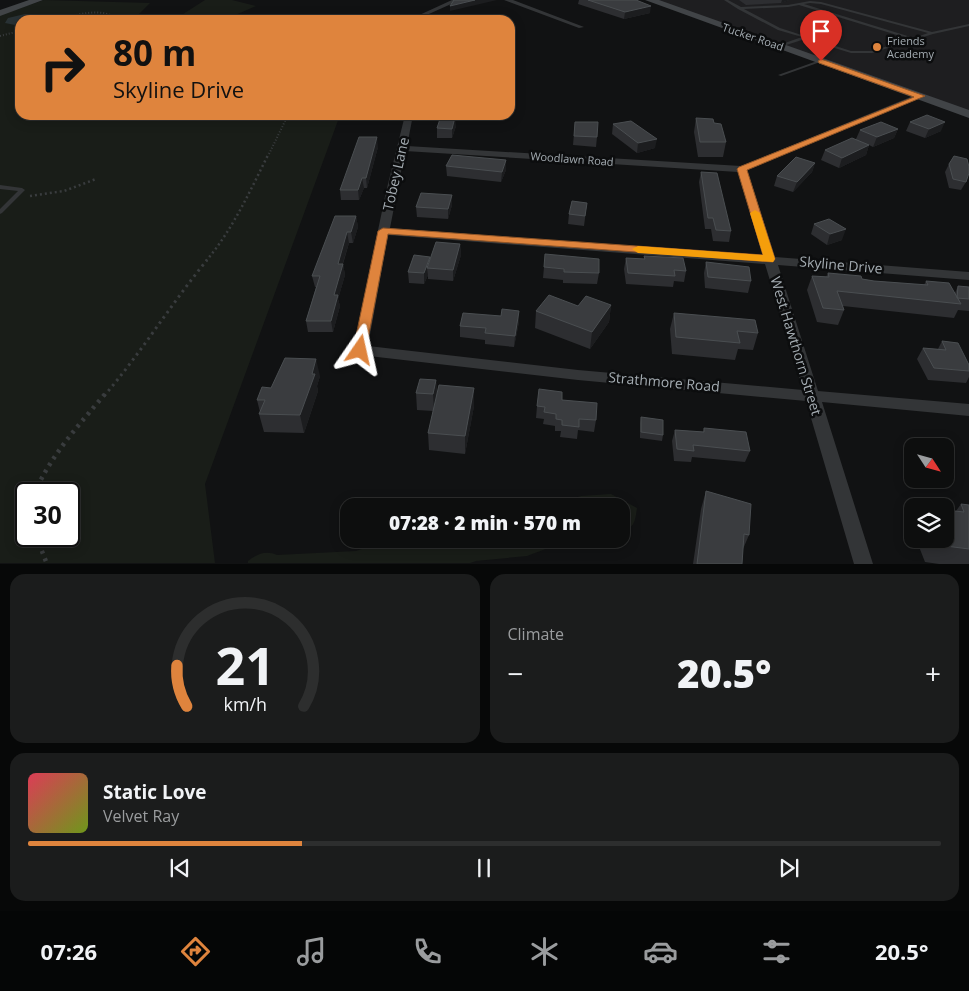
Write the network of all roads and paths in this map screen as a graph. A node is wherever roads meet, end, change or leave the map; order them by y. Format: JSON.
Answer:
{"nodes":[{"id":1,"x":38,"y":0,"type":"edge"},
{"id":2,"x":456,"y":0,"type":"edge"},
{"id":3,"x":507,"y":0,"type":"edge"},
{"id":4,"x":650,"y":0,"type":"edge"},
{"id":5,"x":726,"y":0,"type":"edge"},
{"id":6,"x":799,"y":4,"type":"junction"},
{"id":7,"x":739,"y":8,"type":"junction"},
{"id":8,"x":0,"y":12,"type":"edge"},
{"id":9,"x":90,"y":15,"type":"edge"},
{"id":10,"x":111,"y":15,"type":"edge"},
{"id":11,"x":424,"y":15,"type":"edge"},
{"id":12,"x":969,"y":25,"type":"edge"},
{"id":13,"x":582,"y":27,"type":"dead end"},
{"id":14,"x":15,"y":32,"type":"edge"},
{"id":15,"x":932,"y":33,"type":"junction"},
{"id":16,"x":0,"y":36,"type":"edge"},
{"id":17,"x":804,"y":38,"type":"junction"},
{"id":18,"x":916,"y":39,"type":"junction"},
{"id":19,"x":780,"y":46,"type":"junction"},
{"id":20,"x":821,"y":61,"type":"junction"},
{"id":21,"x":780,"y":75,"type":"dead end"},
{"id":22,"x":921,"y":96,"type":"junction"},
{"id":23,"x":969,"y":114,"type":"edge"},
{"id":24,"x":286,"y":120,"type":"edge"},
{"id":25,"x":408,"y":120,"type":"edge"},
{"id":26,"x":402,"y":148,"type":"junction"},
{"id":27,"x":742,"y":169,"type":"junction"},
{"id":28,"x":96,"y":179,"type":"dead end"},
{"id":29,"x":0,"y":187,"type":"edge"},
{"id":30,"x":17,"y":197,"type":"junction"},
{"id":31,"x":0,"y":212,"type":"edge"},
{"id":32,"x":383,"y":231,"type":"junction"},
{"id":33,"x":769,"y":259,"type":"junction"},
{"id":34,"x":969,"y":276,"type":"edge"},
{"id":35,"x":360,"y":350,"type":"joint"},
{"id":36,"x":810,"y":394,"type":"junction"},
{"id":37,"x":969,"y":410,"type":"edge"},
{"id":38,"x":39,"y":482,"type":"edge"},
{"id":39,"x":41,"y":547,"type":"edge"},
{"id":40,"x":48,"y":564,"type":"edge"},
{"id":41,"x":864,"y":564,"type":"edge"}],
"edges":[{"from":1,"to":8,"type":"main road"},
{"from":2,"to":11,"type":"street"},
{"from":3,"to":13,"type":"street"},
{"from":4,"to":19,"type":"main road","name":"Tucker Road"},
{"from":5,"to":7,"type":"lane"},
{"from":6,"to":7,"type":"lane"},
{"from":6,"to":15,"type":"lane"},
{"from":6,"to":18,"type":"lane"},
{"from":7,"to":17,"type":"lane"},
{"from":9,"to":10,"type":"path"},
{"from":12,"to":15,"type":"lane"},
{"from":14,"to":16,"type":"path"},
{"from":15,"to":18,"type":"lane"},
{"from":17,"to":18,"type":"lane"},
{"from":17,"to":19,"type":"lane"},
{"from":19,"to":20,"type":"main road","name":"Tucker Road"},
{"from":20,"to":21,"type":"lane"},
{"from":20,"to":22,"type":"main road","name":"Tucker Road"},
{"from":22,"to":23,"type":"main road","name":"Tucker Road"},
{"from":22,"to":27,"type":"street"},
{"from":24,"to":38,"type":"path"},
{"from":25,"to":26,"type":"street","name":"Tobey Lane"},
{"from":26,"to":27,"type":"street","name":"Woodlawn Road"},
{"from":26,"to":32,"type":"street","name":"Tobey Lane"},
{"from":27,"to":33,"type":"street","name":"West Hawthorn Street"},
{"from":28,"to":30,"type":"path"},
{"from":29,"to":30,"type":"lane"},
{"from":30,"to":31,"type":"lane"},
{"from":32,"to":33,"type":"street","name":"Skyline Drive"},
{"from":32,"to":35,"type":"street","name":"Tobey Lane"},
{"from":33,"to":34,"type":"street","name":"Skyline Drive"},
{"from":33,"to":36,"type":"street","name":"West Hawthorn Street"},
{"from":35,"to":36,"type":"street","name":"Strathmore Road"},
{"from":36,"to":37,"type":"street","name":"Strathmore Road"},
{"from":36,"to":41,"type":"street","name":"West Hawthorn Street"},
{"from":39,"to":40,"type":"path"}]}
